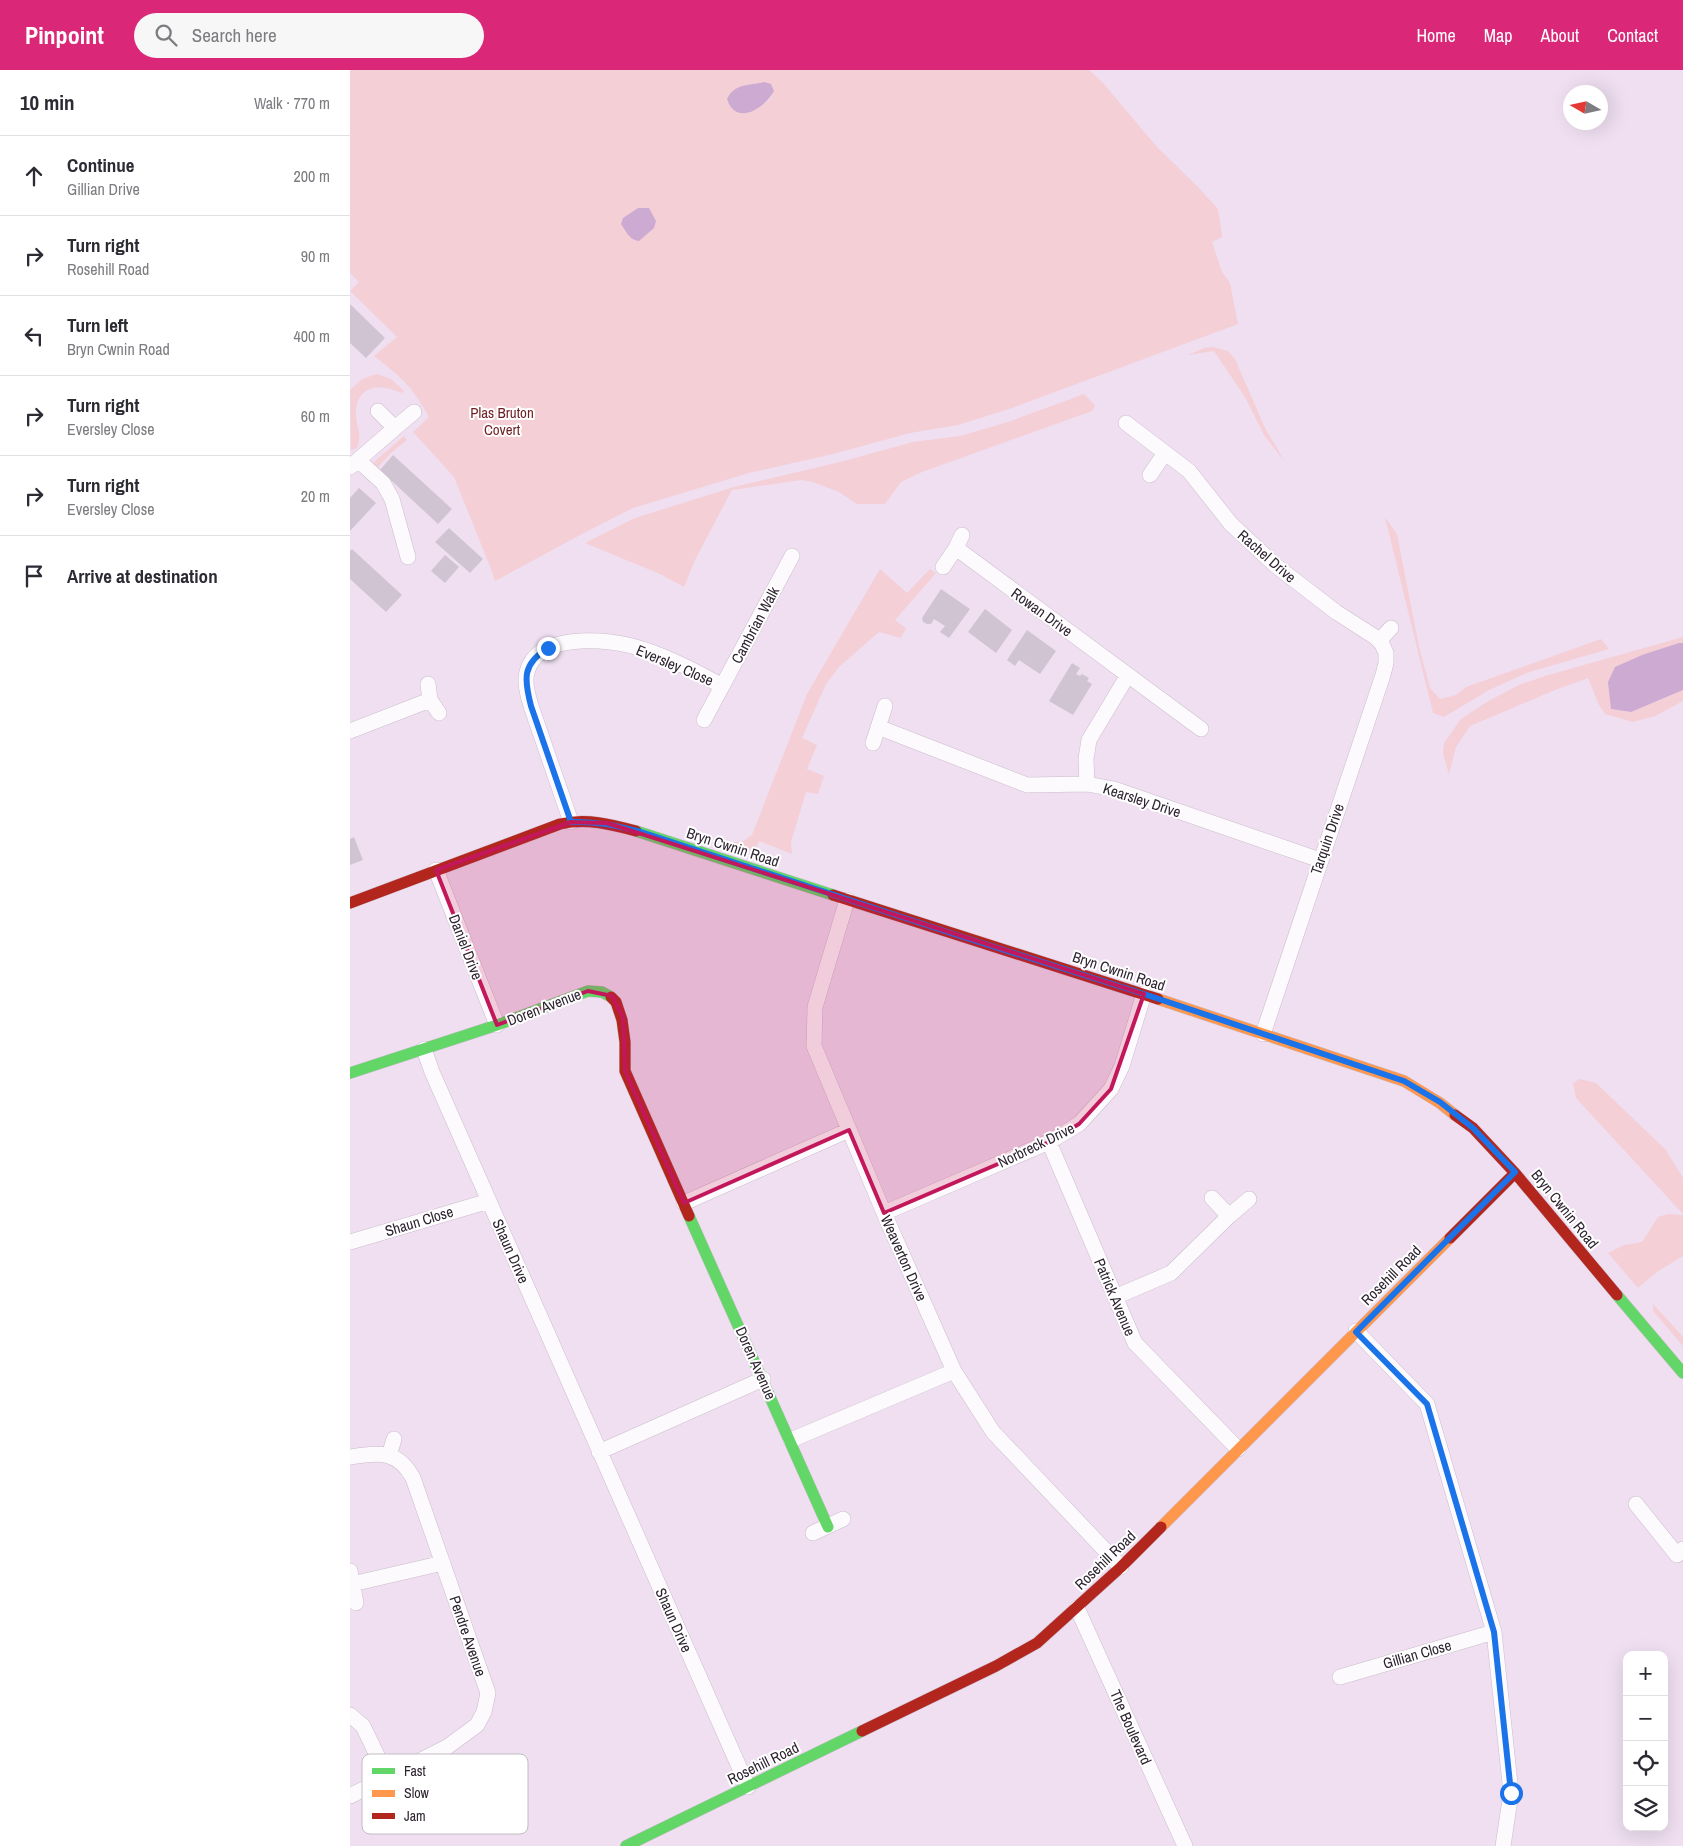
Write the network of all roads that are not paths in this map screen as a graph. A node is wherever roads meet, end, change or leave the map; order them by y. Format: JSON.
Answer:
{"nodes":[{"id":1,"x":378,"y":411,"type":"dead end"},
{"id":2,"x":414,"y":412,"type":"dead end"},
{"id":3,"x":1126,"y":423,"type":"dead end"},
{"id":4,"x":395,"y":428,"type":"junction"},
{"id":5,"x":1165,"y":453,"type":"junction"},
{"id":6,"x":354,"y":464,"type":"edge"},
{"id":7,"x":1150,"y":475,"type":"dead end"},
{"id":8,"x":792,"y":556,"type":"dead end"},
{"id":9,"x":408,"y":557,"type":"dead end"},
{"id":10,"x":943,"y":567,"type":"dead end"},
{"id":11,"x":1391,"y":628,"type":"dead end"},
{"id":12,"x":1380,"y":642,"type":"junction"},
{"id":13,"x":1128,"y":675,"type":"junction"},
{"id":14,"x":428,"y":684,"type":"dead end"},
{"id":15,"x":722,"y":686,"type":"junction"},
{"id":16,"x":430,"y":700,"type":"junction"},
{"id":17,"x":885,"y":706,"type":"dead end"},
{"id":18,"x":439,"y":713,"type":"dead end"},
{"id":19,"x":704,"y":720,"type":"dead end"},
{"id":20,"x":878,"y":727,"type":"junction"},
{"id":21,"x":351,"y":728,"type":"edge"},
{"id":22,"x":1201,"y":729,"type":"dead end"},
{"id":23,"x":873,"y":743,"type":"dead end"},
{"id":24,"x":1087,"y":784,"type":"junction"},
{"id":25,"x":571,"y":822,"type":"junction"},
{"id":26,"x":1320,"y":860,"type":"junction"},
{"id":27,"x":436,"y":870,"type":"junction"},
{"id":28,"x":848,"y":900,"type":"junction"},
{"id":29,"x":350,"y":903,"type":"edge"},
{"id":30,"x":1144,"y":994,"type":"junction"},
{"id":31,"x":497,"y":1025,"type":"junction"},
{"id":32,"x":1263,"y":1034,"type":"junction"},
{"id":33,"x":424,"y":1049,"type":"junction"},
{"id":34,"x":350,"y":1073,"type":"edge"},
{"id":35,"x":849,"y":1130,"type":"junction"},
{"id":36,"x":1048,"y":1142,"type":"junction"},
{"id":37,"x":1515,"y":1172,"type":"junction"},
{"id":38,"x":1212,"y":1198,"type":"dead end"},
{"id":39,"x":1250,"y":1199,"type":"dead end"},
{"id":40,"x":488,"y":1201,"type":"junction"},
{"id":41,"x":684,"y":1203,"type":"junction"},
{"id":42,"x":884,"y":1213,"type":"junction"},
{"id":43,"x":1229,"y":1216,"type":"junction"},
{"id":44,"x":350,"y":1242,"type":"edge"},
{"id":45,"x":1115,"y":1298,"type":"junction"},
{"id":46,"x":1356,"y":1332,"type":"junction"},
{"id":47,"x":954,"y":1371,"type":"junction"},
{"id":48,"x":1683,"y":1373,"type":"edge"},
{"id":49,"x":763,"y":1379,"type":"junction"},
{"id":50,"x":394,"y":1439,"type":"dead end"},
{"id":51,"x":791,"y":1440,"type":"junction"},
{"id":52,"x":1238,"y":1449,"type":"junction"},
{"id":53,"x":600,"y":1452,"type":"junction"},
{"id":54,"x":390,"y":1456,"type":"junction"},
{"id":55,"x":350,"y":1457,"type":"edge"},
{"id":56,"x":1636,"y":1504,"type":"dead end"},
{"id":57,"x":843,"y":1519,"type":"dead end"},
{"id":58,"x":828,"y":1527,"type":"junction"},
{"id":59,"x":814,"y":1533,"type":"dead end"},
{"id":60,"x":1681,"y":1555,"type":"edge"},
{"id":61,"x":443,"y":1563,"type":"junction"},
{"id":62,"x":1120,"y":1567,"type":"junction"},
{"id":63,"x":351,"y":1577,"type":"edge"},
{"id":64,"x":356,"y":1603,"type":"dead end"},
{"id":65,"x":1077,"y":1608,"type":"junction"},
{"id":66,"x":1494,"y":1632,"type":"junction"},
{"id":67,"x":1340,"y":1677,"type":"dead end"},
{"id":68,"x":350,"y":1715,"type":"edge"},
{"id":69,"x":376,"y":1754,"type":"edge"},
{"id":70,"x":434,"y":1754,"type":"edge"},
{"id":71,"x":748,"y":1788,"type":"junction"},
{"id":72,"x":362,"y":1790,"type":"edge"},
{"id":73,"x":350,"y":1796,"type":"edge"},
{"id":74,"x":626,"y":1846,"type":"edge"},
{"id":75,"x":1185,"y":1846,"type":"edge"},
{"id":76,"x":1503,"y":1846,"type":"edge"}],
"edges":[{"from":1,"to":4,"type":"street"},
{"from":2,"to":4,"type":"street"},
{"from":3,"to":5,"type":"street","name":"Rachel Drive"},
{"from":4,"to":6,"type":"street"},
{"from":5,"to":7,"type":"street"},
{"from":5,"to":12,"type":"street","name":"Rachel Drive"},
{"from":6,"to":9,"type":"street"},
{"from":8,"to":15,"type":"street","name":"Cambrian Walk"},
{"from":10,"to":13,"type":"street","name":"Rowan Drive"},
{"from":11,"to":12,"type":"street"},
{"from":12,"to":26,"type":"street","name":"Tarquin Drive"},
{"from":13,"to":22,"type":"street","name":"Rowan Drive"},
{"from":13,"to":24,"type":"street"},
{"from":14,"to":16,"type":"street"},
{"from":15,"to":19,"type":"street","name":"Cambrian Walk"},
{"from":15,"to":25,"type":"street","name":"Eversley Close"},
{"from":16,"to":18,"type":"street"},
{"from":16,"to":21,"type":"street"},
{"from":17,"to":20,"type":"street"},
{"from":20,"to":23,"type":"street"},
{"from":20,"to":24,"type":"street","name":"Kearsley Drive"},
{"from":24,"to":26,"type":"street","name":"Kearsley Drive"},
{"from":25,"to":27,"type":"street","name":"Bryn Cwnin Road"},
{"from":25,"to":28,"type":"street","name":"Bryn Cwnin Road"},
{"from":26,"to":32,"type":"street","name":"Tarquin Drive"},
{"from":27,"to":29,"type":"street","name":"Bryn Cwnin Road"},
{"from":27,"to":31,"type":"street","name":"Daniel Drive"},
{"from":28,"to":30,"type":"street","name":"Bryn Cwnin Road"},
{"from":28,"to":35,"type":"street","name":"Weaverton Drive"},
{"from":30,"to":32,"type":"street","name":"Bryn Cwnin Road"},
{"from":30,"to":36,"type":"street","name":"Norbreck Drive"},
{"from":31,"to":33,"type":"street","name":"Doren Avenue"},
{"from":31,"to":41,"type":"street","name":"Doren Avenue"},
{"from":32,"to":37,"type":"street","name":"Bryn Cwnin Road"},
{"from":33,"to":34,"type":"street","name":"Doren Avenue"},
{"from":33,"to":40,"type":"street","name":"Shaun Drive"},
{"from":35,"to":41,"type":"street"},
{"from":35,"to":42,"type":"street","name":"Weaverton Drive"},
{"from":36,"to":42,"type":"street","name":"Norbreck Drive"},
{"from":36,"to":45,"type":"street","name":"Patrick Avenue"},
{"from":37,"to":46,"type":"street","name":"Rosehill Road"},
{"from":37,"to":48,"type":"street","name":"Bryn Cwnin Road"},
{"from":38,"to":43,"type":"street"},
{"from":39,"to":43,"type":"street"},
{"from":40,"to":44,"type":"street","name":"Shaun Close"},
{"from":40,"to":53,"type":"street","name":"Shaun Drive"},
{"from":41,"to":49,"type":"street","name":"Doren Avenue"},
{"from":42,"to":47,"type":"street","name":"Weaverton Drive"},
{"from":43,"to":45,"type":"street"},
{"from":45,"to":52,"type":"street","name":"Patrick Avenue"},
{"from":46,"to":52,"type":"street","name":"Rosehill Road"},
{"from":46,"to":66,"type":"street"},
{"from":47,"to":51,"type":"street"},
{"from":47,"to":62,"type":"street","name":"Weaverton Drive"},
{"from":49,"to":51,"type":"street","name":"Doren Avenue"},
{"from":49,"to":53,"type":"street"},
{"from":50,"to":54,"type":"street"},
{"from":51,"to":58,"type":"street","name":"Doren Avenue"},
{"from":52,"to":62,"type":"street","name":"Rosehill Road"},
{"from":53,"to":71,"type":"street","name":"Shaun Drive"},
{"from":54,"to":55,"type":"street"},
{"from":54,"to":61,"type":"street","name":"Pendre Avenue"},
{"from":56,"to":60,"type":"street"},
{"from":57,"to":58,"type":"street"},
{"from":58,"to":59,"type":"street"},
{"from":61,"to":63,"type":"street"},
{"from":61,"to":70,"type":"street","name":"Pendre Avenue"},
{"from":62,"to":65,"type":"street","name":"Rosehill Road"},
{"from":63,"to":64,"type":"street"},
{"from":65,"to":71,"type":"street","name":"Rosehill Road"},
{"from":65,"to":75,"type":"street","name":"The Boulevard"},
{"from":66,"to":67,"type":"street","name":"Gillian Close"},
{"from":66,"to":76,"type":"street"},
{"from":68,"to":69,"type":"street"},
{"from":71,"to":74,"type":"street","name":"Rosehill Road"},
{"from":72,"to":73,"type":"street","name":"Pendre Avenue"}]}
